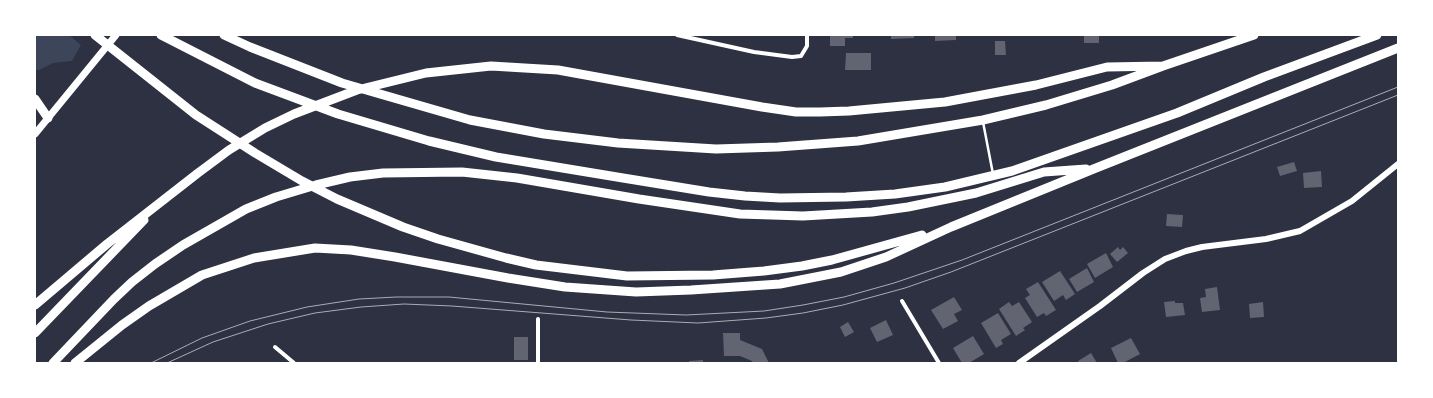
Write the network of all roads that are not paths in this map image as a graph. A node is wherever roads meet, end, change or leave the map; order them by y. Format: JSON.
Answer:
{"nodes":[{"id":1,"x":95,"y":35,"type":"edge"},
{"id":2,"x":116,"y":35,"type":"edge"},
{"id":3,"x":161,"y":35,"type":"edge"},
{"id":4,"x":224,"y":35,"type":"edge"},
{"id":5,"x":677,"y":35,"type":"edge"},
{"id":6,"x":807,"y":35,"type":"edge"},
{"id":7,"x":1254,"y":35,"type":"edge"},
{"id":8,"x":1377,"y":35,"type":"edge"},
{"id":9,"x":1398,"y":48,"type":"edge"},
{"id":10,"x":1163,"y":66,"type":"junction"},
{"id":11,"x":35,"y":99,"type":"edge"},
{"id":12,"x":48,"y":118,"type":"junction"},
{"id":13,"x":983,"y":120,"type":"junction"},
{"id":14,"x":35,"y":134,"type":"edge"},
{"id":15,"x":1398,"y":164,"type":"edge"},
{"id":16,"x":1096,"y":168,"type":"junction"},
{"id":17,"x":993,"y":175,"type":"junction"},
{"id":18,"x":167,"y":196,"type":"junction"},
{"id":19,"x":952,"y":227,"type":"junction"},
{"id":20,"x":902,"y":301,"type":"dead end"},
{"id":21,"x":35,"y":305,"type":"edge"},
{"id":22,"x":538,"y":319,"type":"dead end"},
{"id":23,"x":35,"y":333,"type":"edge"},
{"id":24,"x":275,"y":347,"type":"dead end"},
{"id":25,"x":53,"y":363,"type":"edge"},
{"id":26,"x":75,"y":363,"type":"edge"},
{"id":27,"x":294,"y":363,"type":"edge"},
{"id":28,"x":538,"y":363,"type":"edge"},
{"id":29,"x":939,"y":363,"type":"edge"},
{"id":30,"x":1019,"y":363,"type":"edge"}],
"edges":[{"from":1,"to":19,"type":"highway"},
{"from":2,"to":12,"type":"main road"},
{"from":3,"to":17,"type":"highway"},
{"from":4,"to":13,"type":"highway"},
{"from":5,"to":6,"type":"street"},
{"from":7,"to":10,"type":"highway"},
{"from":8,"to":17,"type":"highway"},
{"from":9,"to":16,"type":"highway"},
{"from":10,"to":13,"type":"highway"},
{"from":10,"to":18,"type":"highway"},
{"from":11,"to":12,"type":"highway"},
{"from":12,"to":14,"type":"main road"},
{"from":13,"to":17,"type":"lane"},
{"from":15,"to":30,"type":"street"},
{"from":16,"to":19,"type":"highway"},
{"from":16,"to":25,"type":"highway"},
{"from":18,"to":21,"type":"highway"},
{"from":18,"to":23,"type":"highway"},
{"from":19,"to":26,"type":"highway"},
{"from":20,"to":29,"type":"street"},
{"from":22,"to":28,"type":"street"},
{"from":24,"to":27,"type":"street"}]}
